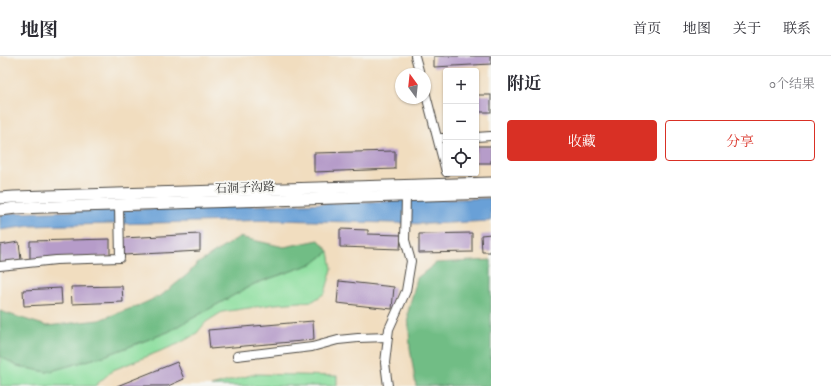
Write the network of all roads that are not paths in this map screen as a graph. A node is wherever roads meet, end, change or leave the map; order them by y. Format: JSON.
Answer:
{"nodes":[{"id":1,"x":415,"y":56,"type":"edge"},
{"id":2,"x":418,"y":68,"type":"edge"},
{"id":3,"x":430,"y":104,"type":"edge"},
{"id":4,"x":491,"y":136,"type":"edge"},
{"id":5,"x":479,"y":137,"type":"edge"},
{"id":6,"x":442,"y":138,"type":"edge"},
{"id":7,"x":447,"y":176,"type":"edge"},
{"id":8,"x":491,"y":182,"type":"edge"},
{"id":9,"x":491,"y":193,"type":"edge"},
{"id":10,"x":0,"y":198,"type":"edge"},
{"id":11,"x":406,"y":198,"type":"junction"},
{"id":12,"x":119,"y":207,"type":"junction"},
{"id":13,"x":0,"y":210,"type":"edge"},
{"id":14,"x":0,"y":266,"type":"edge"},
{"id":15,"x":388,"y":337,"type":"junction"},
{"id":16,"x":237,"y":356,"type":"dead end"},
{"id":17,"x":388,"y":386,"type":"edge"}],
"edges":[{"from":1,"to":2,"type":"street"},
{"from":3,"to":6,"type":"street"},
{"from":4,"to":5,"type":"street"},
{"from":7,"to":8,"type":"main road","name":"石洞子沟路"},
{"from":7,"to":10,"type":"main road","name":"石洞子沟路"},
{"from":9,"to":11,"type":"main road","name":"石洞子沟路"},
{"from":11,"to":12,"type":"main road","name":"石洞子沟路"},
{"from":11,"to":15,"type":"street"},
{"from":12,"to":13,"type":"main road","name":"石洞子沟路"},
{"from":12,"to":14,"type":"street"},
{"from":15,"to":16,"type":"street"},
{"from":15,"to":17,"type":"street"}]}
